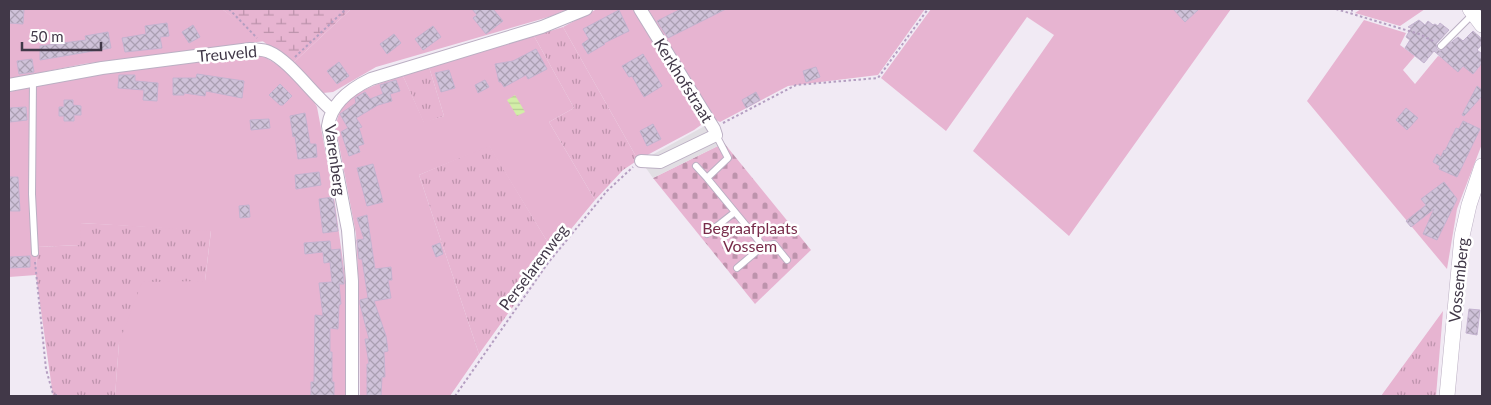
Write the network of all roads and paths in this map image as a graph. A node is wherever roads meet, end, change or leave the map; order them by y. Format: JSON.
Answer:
{"nodes":[{"id":1,"x":229,"y":9,"type":"edge"},
{"id":2,"x":346,"y":9,"type":"edge"},
{"id":3,"x":586,"y":9,"type":"edge"},
{"id":4,"x":640,"y":9,"type":"edge"},
{"id":5,"x":928,"y":9,"type":"edge"},
{"id":6,"x":1336,"y":9,"type":"edge"},
{"id":7,"x":1475,"y":16,"type":"edge"},
{"id":8,"x":1441,"y":46,"type":"joint"},
{"id":9,"x":264,"y":50,"type":"junction"},
{"id":10,"x":286,"y":66,"type":"junction"},
{"id":11,"x":33,"y":80,"type":"junction"},
{"id":12,"x":9,"y":85,"type":"edge"},
{"id":13,"x":333,"y":112,"type":"junction"},
{"id":14,"x":715,"y":132,"type":"junction"},
{"id":15,"x":641,"y":161,"type":"joint"},
{"id":16,"x":696,"y":166,"type":"dead end"},
{"id":17,"x":1482,"y":166,"type":"edge"},
{"id":18,"x":706,"y":178,"type":"junction"},
{"id":19,"x":735,"y":212,"type":"junction"},
{"id":20,"x":707,"y":234,"type":"dead end"},
{"id":21,"x":763,"y":246,"type":"junction"},
{"id":22,"x":35,"y":253,"type":"joint"},
{"id":23,"x":787,"y":260,"type":"dead end"},
{"id":24,"x":737,"y":268,"type":"dead end"},
{"id":25,"x":53,"y":395,"type":"edge"},
{"id":26,"x":59,"y":396,"type":"edge"},
{"id":27,"x":352,"y":396,"type":"edge"},
{"id":28,"x":455,"y":396,"type":"edge"},
{"id":29,"x":1447,"y":396,"type":"edge"}],
"edges":[{"from":1,"to":9,"type":"path"},
{"from":2,"to":10,"type":"path"},
{"from":3,"to":13,"type":"street","name":"Varenberg"},
{"from":4,"to":14,"type":"street","name":"Kerkhofstraat"},
{"from":5,"to":14,"type":"path"},
{"from":6,"to":8,"type":"path"},
{"from":7,"to":8,"type":"lane"},
{"from":9,"to":10,"type":"street","name":"Treuveld"},
{"from":9,"to":11,"type":"street","name":"Treuveld"},
{"from":10,"to":13,"type":"street","name":"Treuveld"},
{"from":11,"to":12,"type":"street","name":"Treuveld"},
{"from":11,"to":22,"type":"lane"},
{"from":13,"to":27,"type":"street","name":"Varenberg"},
{"from":14,"to":15,"type":"street","name":"Kerkhofstraat"},
{"from":14,"to":18,"type":"lane"},
{"from":15,"to":28,"type":"path","name":"Perselarenweg"},
{"from":16,"to":18,"type":"lane"},
{"from":17,"to":29,"type":"street","name":"Vossemberg"},
{"from":18,"to":19,"type":"lane"},
{"from":19,"to":20,"type":"lane"},
{"from":19,"to":21,"type":"lane"},
{"from":21,"to":23,"type":"lane"},
{"from":21,"to":24,"type":"lane"},
{"from":22,"to":25,"type":"path"},
{"from":25,"to":26,"type":"path"}]}
